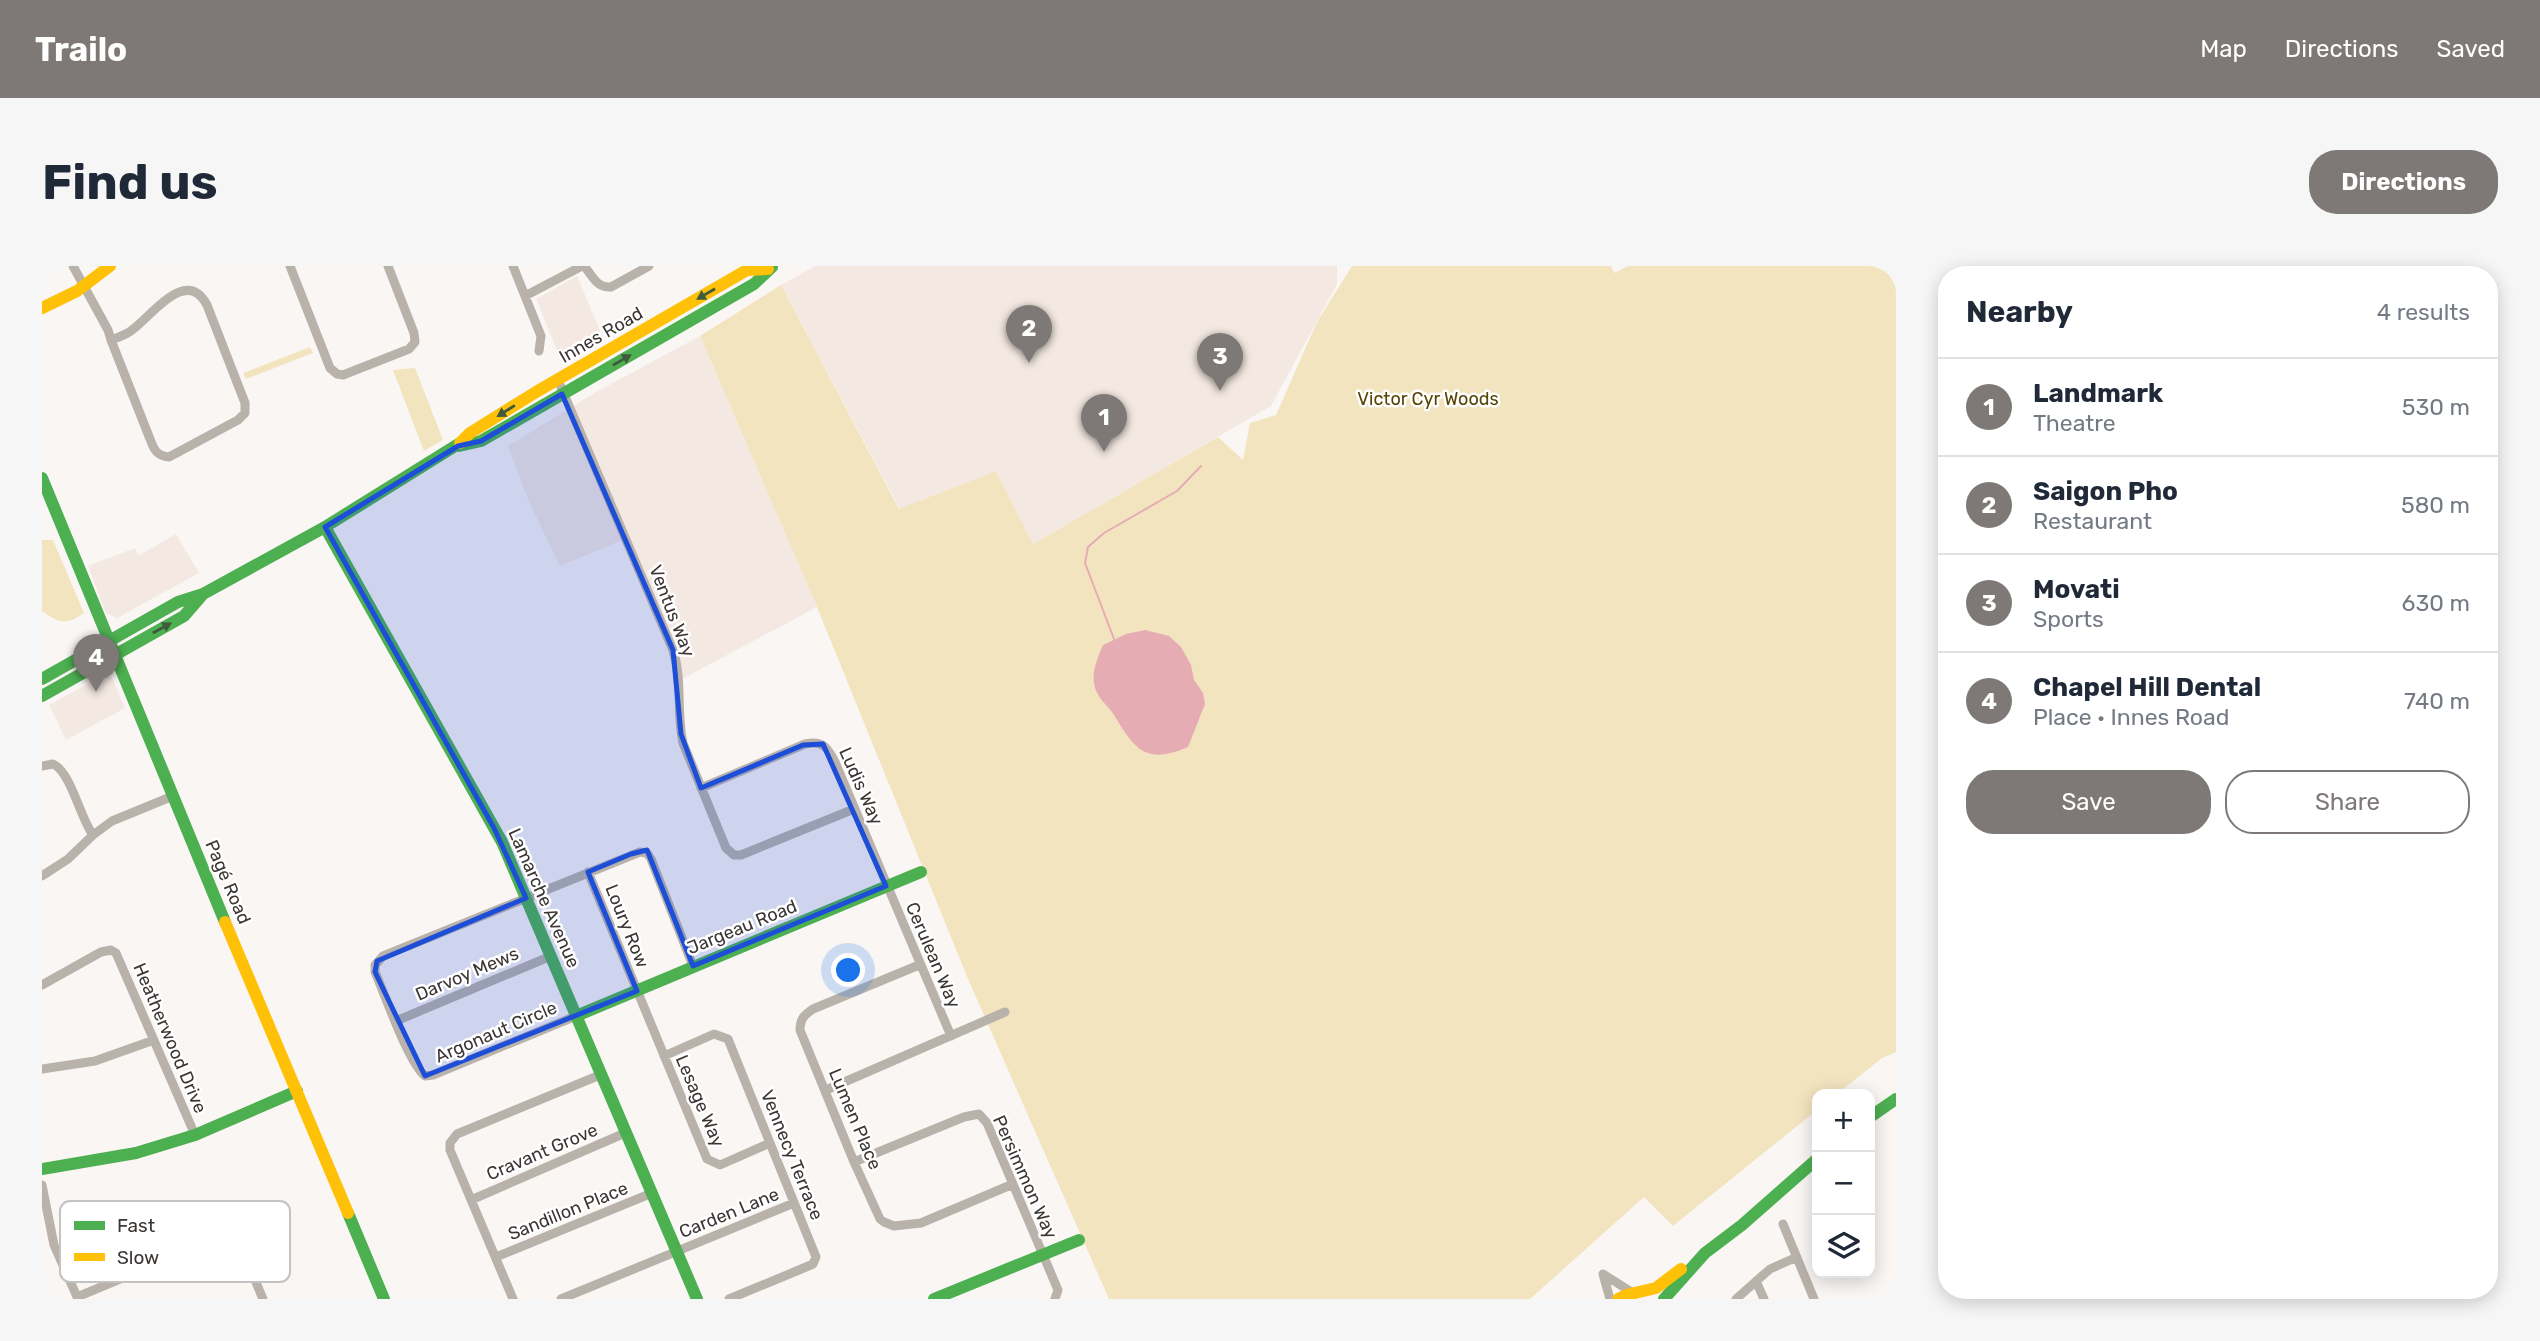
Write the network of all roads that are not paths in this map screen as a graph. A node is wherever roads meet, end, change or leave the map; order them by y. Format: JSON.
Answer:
{"nodes":[{"id":1,"x":73,"y":266,"type":"edge"},
{"id":2,"x":110,"y":266,"type":"edge"},
{"id":3,"x":290,"y":266,"type":"edge"},
{"id":4,"x":388,"y":266,"type":"edge"},
{"id":5,"x":513,"y":266,"type":"edge"},
{"id":6,"x":583,"y":266,"type":"edge"},
{"id":7,"x":649,"y":266,"type":"edge"},
{"id":8,"x":771,"y":267,"type":"edge"},
{"id":9,"x":84,"y":287,"type":"junction"},
{"id":10,"x":525,"y":296,"type":"junction"},
{"id":11,"x":42,"y":308,"type":"edge"},
{"id":12,"x":111,"y":340,"type":"junction"},
{"id":13,"x":539,"y":351,"type":"dead end"},
{"id":14,"x":558,"y":380,"type":"junction"},
{"id":15,"x":562,"y":394,"type":"junction"},
{"id":16,"x":458,"y":446,"type":"junction"},
{"id":17,"x":42,"y":478,"type":"edge"},
{"id":18,"x":325,"y":527,"type":"junction"},
{"id":19,"x":203,"y":594,"type":"junction"},
{"id":20,"x":108,"y":642,"type":"junction"},
{"id":21,"x":114,"y":655,"type":"junction"},
{"id":22,"x":42,"y":678,"type":"edge"},
{"id":23,"x":42,"y":696,"type":"edge"},
{"id":24,"x":42,"y":766,"type":"edge"},
{"id":25,"x":701,"y":788,"type":"junction"},
{"id":26,"x":173,"y":796,"type":"junction"},
{"id":27,"x":854,"y":810,"type":"junction"},
{"id":28,"x":93,"y":835,"type":"junction"},
{"id":29,"x":588,"y":872,"type":"junction"},
{"id":30,"x":921,"y":872,"type":"dead end"},
{"id":31,"x":42,"y":876,"type":"edge"},
{"id":32,"x":886,"y":886,"type":"junction"},
{"id":33,"x":526,"y":898,"type":"junction"},
{"id":34,"x":551,"y":956,"type":"junction"},
{"id":35,"x":919,"y":965,"type":"junction"},
{"id":36,"x":693,"y":966,"type":"junction"},
{"id":37,"x":42,"y":985,"type":"edge"},
{"id":38,"x":637,"y":991,"type":"junction"},
{"id":39,"x":1005,"y":1012,"type":"dead end"},
{"id":40,"x":576,"y":1016,"type":"junction"},
{"id":41,"x":397,"y":1021,"type":"junction"},
{"id":42,"x":951,"y":1036,"type":"junction"},
{"id":43,"x":154,"y":1040,"type":"junction"},
{"id":44,"x":664,"y":1056,"type":"junction"},
{"id":45,"x":42,"y":1069,"type":"edge"},
{"id":46,"x":600,"y":1075,"type":"junction"},
{"id":47,"x":825,"y":1090,"type":"junction"},
{"id":48,"x":297,"y":1091,"type":"junction"},
{"id":49,"x":1896,"y":1099,"type":"edge"},
{"id":50,"x":1875,"y":1113,"type":"edge"},
{"id":51,"x":625,"y":1133,"type":"junction"},
{"id":52,"x":195,"y":1135,"type":"junction"},
{"id":53,"x":771,"y":1143,"type":"junction"},
{"id":54,"x":855,"y":1162,"type":"junction"},
{"id":55,"x":1812,"y":1163,"type":"edge"},
{"id":56,"x":42,"y":1168,"type":"edge"},
{"id":57,"x":1013,"y":1184,"type":"junction"},
{"id":58,"x":42,"y":1185,"type":"edge"},
{"id":59,"x":652,"y":1193,"type":"junction"},
{"id":60,"x":471,"y":1200,"type":"junction"},
{"id":61,"x":794,"y":1203,"type":"junction"},
{"id":62,"x":1783,"y":1224,"type":"dead end"},
{"id":63,"x":1079,"y":1240,"type":"dead end"},
{"id":64,"x":677,"y":1252,"type":"junction"},
{"id":65,"x":1705,"y":1253,"type":"junction"},
{"id":66,"x":1042,"y":1255,"type":"junction"},
{"id":67,"x":1797,"y":1256,"type":"junction"},
{"id":68,"x":496,"y":1257,"type":"junction"},
{"id":69,"x":60,"y":1259,"type":"edge"},
{"id":70,"x":1756,"y":1281,"type":"junction"},
{"id":71,"x":115,"y":1282,"type":"edge"},
{"id":72,"x":257,"y":1282,"type":"edge"},
{"id":73,"x":1639,"y":1295,"type":"edge"},
{"id":74,"x":77,"y":1298,"type":"edge"},
{"id":75,"x":264,"y":1299,"type":"edge"},
{"id":76,"x":384,"y":1299,"type":"edge"},
{"id":77,"x":513,"y":1299,"type":"edge"},
{"id":78,"x":561,"y":1299,"type":"edge"},
{"id":79,"x":696,"y":1299,"type":"edge"},
{"id":80,"x":729,"y":1299,"type":"edge"},
{"id":81,"x":934,"y":1299,"type":"edge"},
{"id":82,"x":1055,"y":1299,"type":"edge"},
{"id":83,"x":1609,"y":1299,"type":"edge"},
{"id":84,"x":1618,"y":1299,"type":"edge"},
{"id":85,"x":1664,"y":1299,"type":"edge"},
{"id":86,"x":1736,"y":1299,"type":"edge"},
{"id":87,"x":1763,"y":1299,"type":"edge"},
{"id":88,"x":1814,"y":1299,"type":"edge"}],
"edges":[{"from":1,"to":9,"type":"street"},
{"from":2,"to":9,"type":"street"},
{"from":3,"to":4,"type":"street"},
{"from":5,"to":10,"type":"street"},
{"from":6,"to":7,"type":"street"},
{"from":6,"to":10,"type":"street"},
{"from":8,"to":14,"type":"street","name":"Innes Road","one_way":true},
{"from":15,"to":8,"type":"street","name":"Innes Road","one_way":true},
{"from":9,"to":11,"type":"street"},
{"from":9,"to":12,"type":"street"},
{"from":10,"to":13,"type":"street"},
{"from":12,"to":12,"type":"street"},
{"from":14,"to":15,"type":"street","name":"Ventus Way"},
{"from":14,"to":16,"type":"street","name":"Innes Road","one_way":true},
{"from":15,"to":16,"type":"street","name":"Innes Road"},
{"from":15,"to":25,"type":"street","name":"Ventus Way"},
{"from":16,"to":18,"type":"street","name":"Innes Road"},
{"from":17,"to":20,"type":"street","name":"Pagé Road"},
{"from":18,"to":19,"type":"street","name":"Innes Road"},
{"from":18,"to":33,"type":"street","name":"Lamarche Avenue"},
{"from":19,"to":20,"type":"street","name":"Innes Road"},
{"from":21,"to":19,"type":"street","name":"Innes Road","one_way":true},
{"from":20,"to":21,"type":"street","name":"Pagé Road"},
{"from":20,"to":22,"type":"street","name":"Innes Road"},
{"from":21,"to":23,"type":"street","name":"Innes Road"},
{"from":21,"to":26,"type":"street","name":"Pagé Road"},
{"from":24,"to":28,"type":"street"},
{"from":25,"to":27,"type":"street","name":"Ventus Way"},
{"from":25,"to":27,"type":"street","name":"Ludis Way"},
{"from":26,"to":28,"type":"street"},
{"from":26,"to":48,"type":"street","name":"Pagé Road"},
{"from":27,"to":32,"type":"street","name":"Ludis Way"},
{"from":28,"to":31,"type":"street"},
{"from":29,"to":33,"type":"street"},
{"from":29,"to":36,"type":"street"},
{"from":29,"to":38,"type":"street","name":"Loury Row"},
{"from":30,"to":32,"type":"street","name":"Jargeau Road"},
{"from":32,"to":35,"type":"street","name":"Cerulean Way"},
{"from":32,"to":36,"type":"street","name":"Jargeau Road"},
{"from":33,"to":34,"type":"street","name":"Lamarche Avenue"},
{"from":33,"to":41,"type":"street","name":"Argonaut Circle"},
{"from":34,"to":40,"type":"street","name":"Lamarche Avenue"},
{"from":34,"to":41,"type":"street","name":"Darvoy Mews"},
{"from":35,"to":42,"type":"street","name":"Cerulean Way"},
{"from":35,"to":47,"type":"street","name":"Lumen Place"},
{"from":36,"to":38,"type":"street","name":"Jargeau Road"},
{"from":37,"to":43,"type":"street","name":"Heatherwood Drive"},
{"from":38,"to":40,"type":"street","name":"Jargeau Road"},
{"from":38,"to":44,"type":"street","name":"Lesage Way"},
{"from":39,"to":42,"type":"street"},
{"from":40,"to":41,"type":"street","name":"Argonaut Circle"},
{"from":40,"to":46,"type":"street","name":"Lamarche Avenue"},
{"from":42,"to":47,"type":"street"},
{"from":43,"to":45,"type":"street"},
{"from":43,"to":52,"type":"street","name":"Heatherwood Drive"},
{"from":44,"to":53,"type":"street","name":"Lesage Way"},
{"from":44,"to":53,"type":"street","name":"Vennecy Terrace"},
{"from":46,"to":51,"type":"street","name":"Lamarche Avenue"},
{"from":46,"to":60,"type":"street"},
{"from":47,"to":54,"type":"street","name":"Lumen Place"},
{"from":48,"to":52,"type":"street"},
{"from":48,"to":76,"type":"street","name":"Pagé Road"},
{"from":49,"to":50,"type":"street"},
{"from":51,"to":59,"type":"street","name":"Lamarche Avenue"},
{"from":51,"to":60,"type":"street","name":"Cravant Grove"},
{"from":52,"to":56,"type":"street"},
{"from":53,"to":61,"type":"street","name":"Vennecy Terrace"},
{"from":54,"to":57,"type":"street","name":"Lumen Place"},
{"from":54,"to":57,"type":"street","name":"Persimmon Way"},
{"from":55,"to":65,"type":"street"},
{"from":57,"to":66,"type":"street","name":"Persimmon Way"},
{"from":58,"to":69,"type":"street"},
{"from":59,"to":64,"type":"street","name":"Lamarche Avenue"},
{"from":59,"to":68,"type":"street","name":"Sandillon Place"},
{"from":60,"to":68,"type":"street"},
{"from":61,"to":64,"type":"street","name":"Carden Lane"},
{"from":61,"to":80,"type":"street","name":"Vennecy Terrace"},
{"from":62,"to":67,"type":"street"},
{"from":63,"to":66,"type":"street"},
{"from":64,"to":78,"type":"street","name":"Carden Lane"},
{"from":64,"to":79,"type":"street","name":"Lamarche Avenue"},
{"from":65,"to":73,"type":"street"},
{"from":65,"to":85,"type":"street"},
{"from":66,"to":81,"type":"street"},
{"from":66,"to":82,"type":"street","name":"Persimmon Way"},
{"from":67,"to":70,"type":"street"},
{"from":67,"to":88,"type":"street"},
{"from":68,"to":77,"type":"street"},
{"from":70,"to":86,"type":"street"},
{"from":70,"to":87,"type":"street"},
{"from":71,"to":74,"type":"street"},
{"from":72,"to":75,"type":"street"},
{"from":73,"to":83,"type":"street"},
{"from":73,"to":84,"type":"street"}]}
